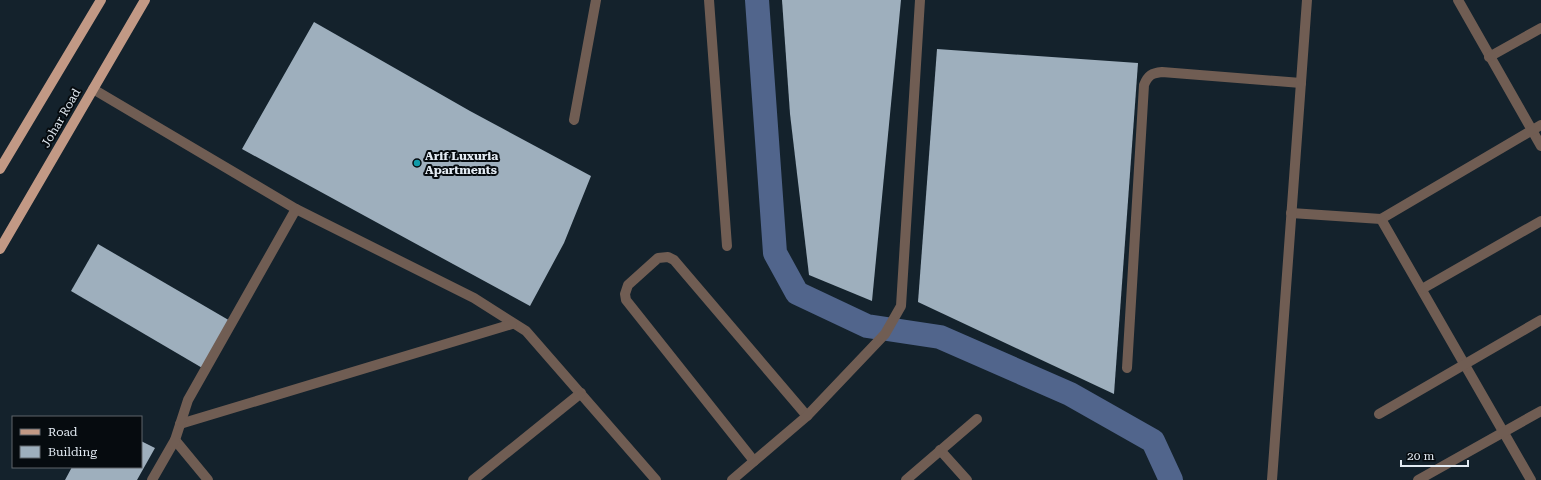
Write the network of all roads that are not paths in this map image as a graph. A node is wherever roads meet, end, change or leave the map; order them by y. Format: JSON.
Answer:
{"nodes":[{"id":1,"x":101,"y":0,"type":"edge"},
{"id":2,"x":145,"y":0,"type":"edge"},
{"id":3,"x":596,"y":0,"type":"edge"},
{"id":4,"x":710,"y":0,"type":"edge"},
{"id":5,"x":920,"y":0,"type":"edge"},
{"id":6,"x":1308,"y":0,"type":"edge"},
{"id":7,"x":1458,"y":0,"type":"edge"},
{"id":8,"x":1541,"y":28,"type":"edge"},
{"id":9,"x":1490,"y":57,"type":"junction"},
{"id":10,"x":1301,"y":83,"type":"junction"},
{"id":11,"x":93,"y":89,"type":"junction"},
{"id":12,"x":574,"y":120,"type":"dead end"},
{"id":13,"x":1537,"y":128,"type":"edge"},
{"id":14,"x":1541,"y":146,"type":"edge"},
{"id":15,"x":0,"y":169,"type":"edge"},
{"id":16,"x":296,"y":209,"type":"junction"},
{"id":17,"x":1291,"y":213,"type":"junction"},
{"id":18,"x":1381,"y":219,"type":"junction"},
{"id":19,"x":1541,"y":221,"type":"edge"},
{"id":20,"x":727,"y":246,"type":"dead end"},
{"id":21,"x":0,"y":249,"type":"edge"},
{"id":22,"x":1422,"y":289,"type":"junction"},
{"id":23,"x":1541,"y":320,"type":"edge"},
{"id":24,"x":512,"y":324,"type":"junction"},
{"id":25,"x":1464,"y":364,"type":"junction"},
{"id":26,"x":1127,"y":368,"type":"dead end"},
{"id":27,"x":581,"y":394,"type":"junction"},
{"id":28,"x":1541,"y":411,"type":"edge"},
{"id":29,"x":1379,"y":414,"type":"dead end"},
{"id":30,"x":807,"y":416,"type":"junction"},
{"id":31,"x":977,"y":419,"type":"dead end"},
{"id":32,"x":180,"y":424,"type":"junction"},
{"id":33,"x":1504,"y":432,"type":"junction"},
{"id":34,"x":175,"y":440,"type":"junction"},
{"id":35,"x":940,"y":450,"type":"junction"},
{"id":36,"x":754,"y":461,"type":"junction"},
{"id":37,"x":152,"y":480,"type":"edge"},
{"id":38,"x":208,"y":480,"type":"edge"},
{"id":39,"x":473,"y":480,"type":"edge"},
{"id":40,"x":656,"y":480,"type":"edge"},
{"id":41,"x":732,"y":480,"type":"edge"},
{"id":42,"x":906,"y":480,"type":"edge"},
{"id":43,"x":967,"y":480,"type":"edge"},
{"id":44,"x":1272,"y":480,"type":"edge"},
{"id":45,"x":1418,"y":480,"type":"edge"},
{"id":46,"x":1531,"y":480,"type":"edge"}],
"edges":[{"from":1,"to":15,"type":"main road"},
{"from":2,"to":11,"type":"main road","name":"Johar Road"},
{"from":3,"to":12,"type":"street"},
{"from":4,"to":20,"type":"street"},
{"from":5,"to":30,"type":"street"},
{"from":6,"to":10,"type":"street"},
{"from":7,"to":9,"type":"street"},
{"from":8,"to":9,"type":"street"},
{"from":9,"to":13,"type":"street"},
{"from":10,"to":17,"type":"street"},
{"from":10,"to":26,"type":"street"},
{"from":11,"to":16,"type":"street"},
{"from":11,"to":21,"type":"main road","name":"Johar Road"},
{"from":13,"to":14,"type":"street"},
{"from":13,"to":18,"type":"street"},
{"from":16,"to":24,"type":"street"},
{"from":16,"to":32,"type":"street"},
{"from":17,"to":18,"type":"street"},
{"from":17,"to":44,"type":"street"},
{"from":18,"to":22,"type":"street"},
{"from":19,"to":22,"type":"street"},
{"from":22,"to":25,"type":"street"},
{"from":23,"to":25,"type":"street"},
{"from":24,"to":27,"type":"street"},
{"from":24,"to":32,"type":"street"},
{"from":25,"to":29,"type":"street"},
{"from":25,"to":33,"type":"street"},
{"from":27,"to":39,"type":"street"},
{"from":27,"to":40,"type":"street"},
{"from":28,"to":33,"type":"street"},
{"from":30,"to":36,"type":"street"},
{"from":30,"to":36,"type":"street"},
{"from":31,"to":35,"type":"street"},
{"from":32,"to":34,"type":"street"},
{"from":33,"to":45,"type":"street"},
{"from":33,"to":46,"type":"street"},
{"from":34,"to":37,"type":"street"},
{"from":34,"to":38,"type":"street"},
{"from":35,"to":42,"type":"street"},
{"from":35,"to":43,"type":"street"},
{"from":36,"to":41,"type":"street"}]}
